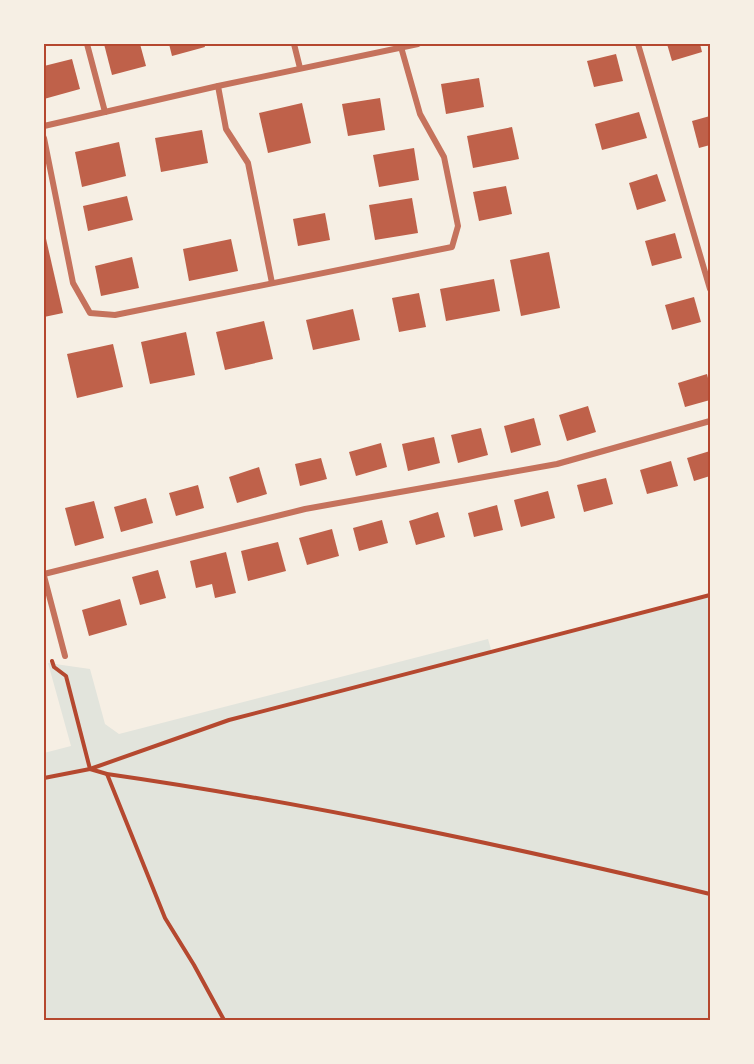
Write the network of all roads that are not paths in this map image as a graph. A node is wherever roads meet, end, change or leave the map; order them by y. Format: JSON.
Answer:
{"nodes":[{"id":1,"x":87,"y":44,"type":"edge"},
{"id":2,"x":294,"y":44,"type":"edge"},
{"id":3,"x":418,"y":44,"type":"edge"},
{"id":4,"x":638,"y":44,"type":"edge"},
{"id":5,"x":401,"y":47,"type":"junction"},
{"id":6,"x":300,"y":68,"type":"junction"},
{"id":7,"x":218,"y":86,"type":"junction"},
{"id":8,"x":105,"y":112,"type":"junction"},
{"id":9,"x":44,"y":126,"type":"edge"},
{"id":10,"x":44,"y":138,"type":"edge"},
{"id":11,"x":272,"y":283,"type":"junction"},
{"id":12,"x":711,"y":289,"type":"edge"},
{"id":13,"x":711,"y":421,"type":"edge"},
{"id":14,"x":44,"y":575,"type":"edge"},
{"id":15,"x":65,"y":656,"type":"dead end"}],
"edges":[{"from":1,"to":8,"type":"street"},
{"from":2,"to":6,"type":"street"},
{"from":3,"to":5,"type":"street"},
{"from":4,"to":12,"type":"street"},
{"from":5,"to":6,"type":"street"},
{"from":5,"to":11,"type":"street"},
{"from":6,"to":7,"type":"street"},
{"from":7,"to":8,"type":"street"},
{"from":7,"to":11,"type":"street"},
{"from":8,"to":9,"type":"street"},
{"from":10,"to":11,"type":"street"},
{"from":13,"to":14,"type":"street"},
{"from":14,"to":15,"type":"street"}]}
